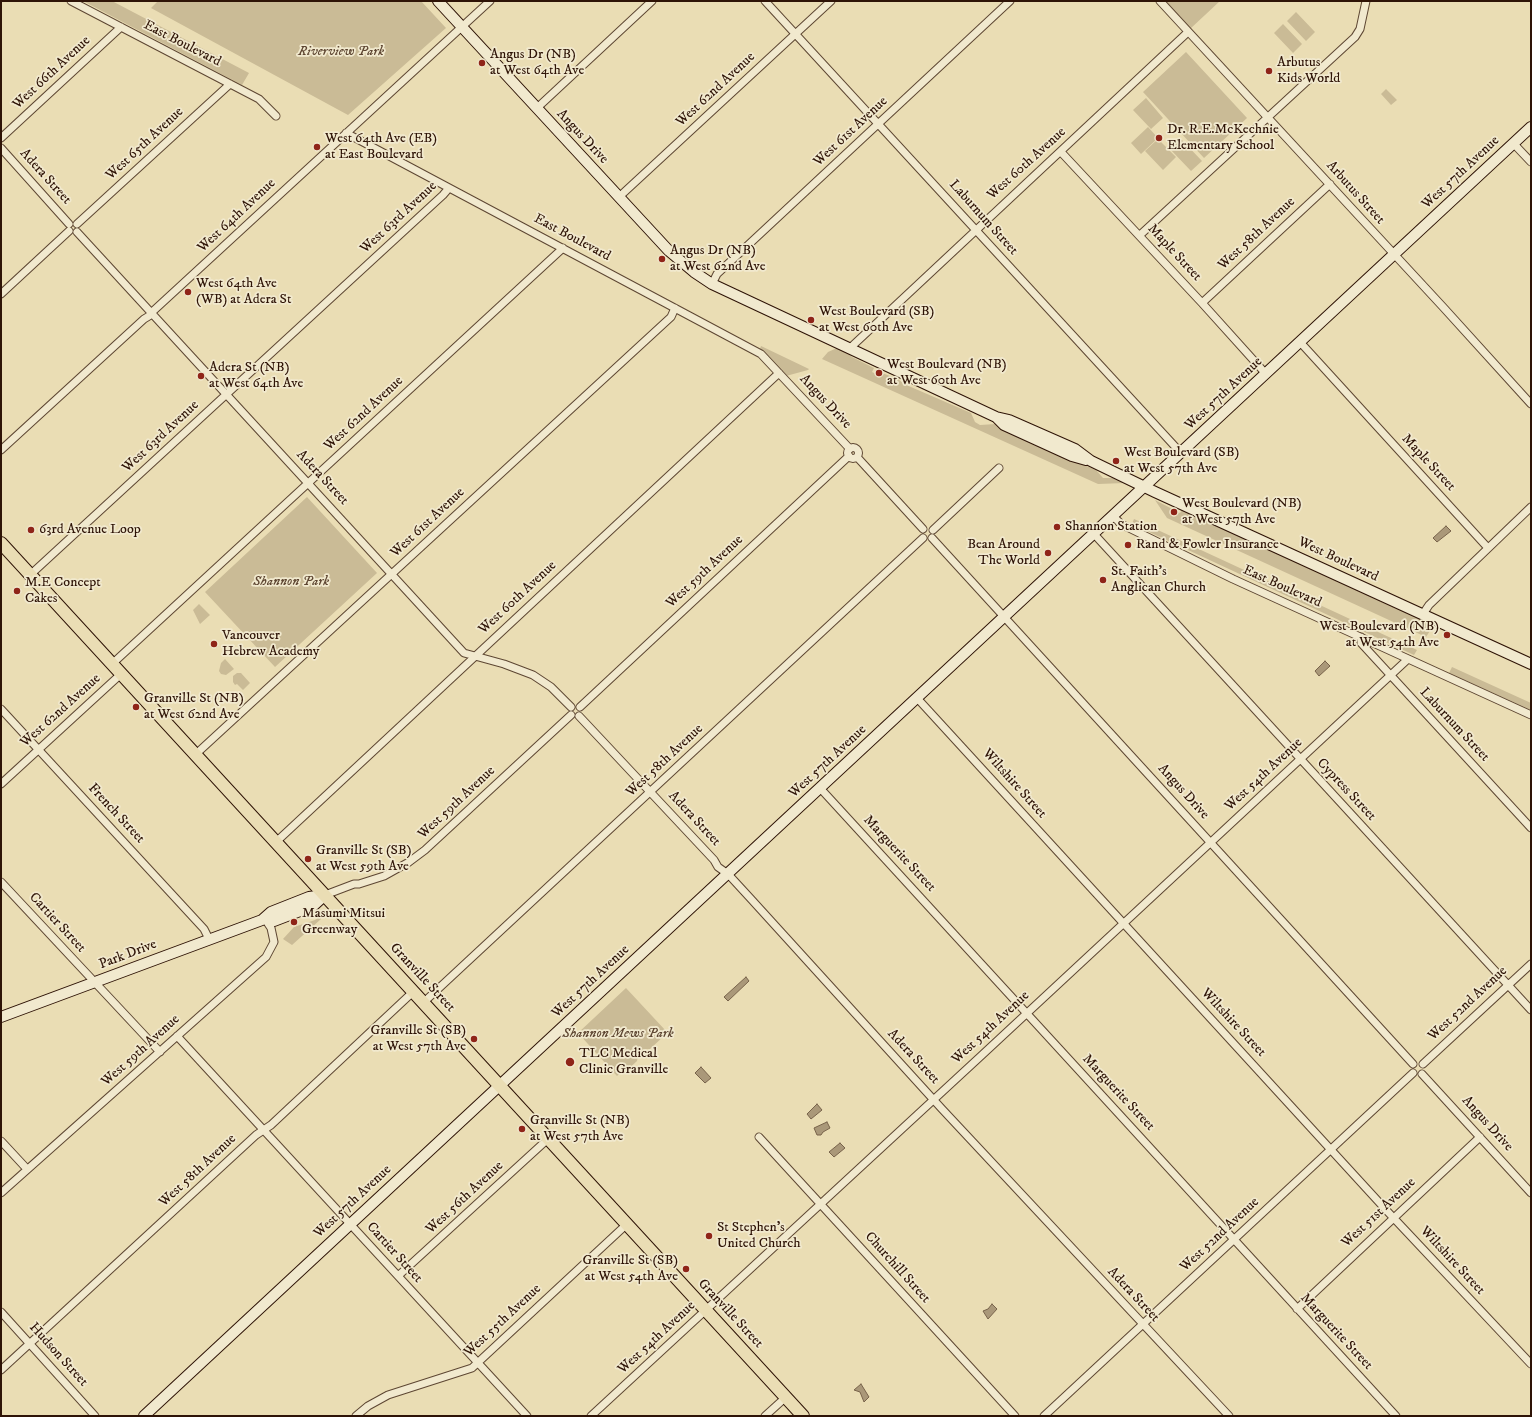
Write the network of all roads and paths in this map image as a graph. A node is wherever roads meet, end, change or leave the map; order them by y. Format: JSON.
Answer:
{"nodes":[{"id":1,"x":71,"y":1,"type":"edge"},
{"id":2,"x":438,"y":1,"type":"edge"},
{"id":3,"x":490,"y":1,"type":"edge"},
{"id":4,"x":652,"y":1,"type":"edge"},
{"id":5,"x":766,"y":1,"type":"edge"},
{"id":6,"x":831,"y":1,"type":"edge"},
{"id":7,"x":1010,"y":1,"type":"edge"},
{"id":8,"x":1160,"y":1,"type":"edge"},
{"id":9,"x":1366,"y":1,"type":"edge"},
{"id":10,"x":121,"y":27,"type":"junction"},
{"id":11,"x":462,"y":27,"type":"junction"},
{"id":12,"x":1188,"y":32,"type":"junction"},
{"id":13,"x":796,"y":34,"type":"junction"},
{"id":14,"x":230,"y":84,"type":"junction"},
{"id":15,"x":537,"y":108,"type":"junction"},
{"id":16,"x":276,"y":116,"type":"dead end"},
{"id":17,"x":1268,"y":118,"type":"junction"},
{"id":18,"x":879,"y":124,"type":"junction"},
{"id":19,"x":1531,"y":127,"type":"edge"},
{"id":20,"x":346,"y":133,"type":"junction"},
{"id":21,"x":1,"y":139,"type":"edge"},
{"id":22,"x":1514,"y":143,"type":"junction"},
{"id":23,"x":1,"y":147,"type":"edge"},
{"id":24,"x":1061,"y":152,"type":"junction"},
{"id":25,"x":1531,"y":162,"type":"edge"},
{"id":26,"x":1330,"y":184,"type":"junction"},
{"id":27,"x":449,"y":188,"type":"junction"},
{"id":28,"x":619,"y":197,"type":"junction"},
{"id":29,"x":72,"y":229,"type":"junction"},
{"id":30,"x":975,"y":230,"type":"junction"},
{"id":31,"x":1140,"y":235,"type":"junction"},
{"id":32,"x":563,"y":248,"type":"junction"},
{"id":33,"x":1394,"y":254,"type":"junction"},
{"id":34,"x":712,"y":284,"type":"junction"},
{"id":35,"x":1,"y":294,"type":"edge"},
{"id":36,"x":1202,"y":303,"type":"junction"},
{"id":37,"x":145,"y":306,"type":"junction"},
{"id":38,"x":675,"y":308,"type":"junction"},
{"id":39,"x":151,"y":312,"type":"junction"},
{"id":40,"x":144,"y":319,"type":"junction"},
{"id":41,"x":1300,"y":342,"type":"junction"},
{"id":42,"x":849,"y":349,"type":"junction"},
{"id":43,"x":779,"y":374,"type":"junction"},
{"id":44,"x":1266,"y":374,"type":"junction"},
{"id":45,"x":227,"y":394,"type":"junction"},
{"id":46,"x":1531,"y":404,"type":"edge"},
{"id":47,"x":1,"y":450,"type":"edge"},
{"id":48,"x":849,"y":453,"type":"junction"},
{"id":49,"x":1181,"y":453,"type":"junction"},
{"id":50,"x":999,"y":468,"type":"dead end"},
{"id":51,"x":309,"y":483,"type":"junction"},
{"id":52,"x":1144,"y":486,"type":"junction"},
{"id":53,"x":1531,"y":507,"type":"edge"},
{"id":54,"x":1113,"y":516,"type":"junction"},
{"id":55,"x":923,"y":529,"type":"junction"},
{"id":56,"x":933,"y":530,"type":"junction"},
{"id":57,"x":1094,"y":534,"type":"junction"},
{"id":58,"x":924,"y":538,"type":"junction"},
{"id":59,"x":932,"y":538,"type":"junction"},
{"id":60,"x":1,"y":544,"type":"edge"},
{"id":61,"x":1488,"y":548,"type":"junction"},
{"id":62,"x":392,"y":574,"type":"junction"},
{"id":63,"x":30,"y":575,"type":"junction"},
{"id":64,"x":1423,"y":614,"type":"junction"},
{"id":65,"x":1004,"y":617,"type":"junction"},
{"id":66,"x":1361,"y":637,"type":"junction"},
{"id":67,"x":475,"y":656,"type":"junction"},
{"id":68,"x":1408,"y":659,"type":"junction"},
{"id":69,"x":112,"y":664,"type":"junction"},
{"id":70,"x":1531,"y":664,"type":"edge"},
{"id":71,"x":121,"y":674,"type":"junction"},
{"id":72,"x":1390,"y":675,"type":"junction"},
{"id":73,"x":917,"y":698,"type":"junction"},
{"id":74,"x":571,"y":707,"type":"junction"},
{"id":75,"x":580,"y":707,"type":"junction"},
{"id":76,"x":1,"y":709,"type":"edge"},
{"id":77,"x":571,"y":715,"type":"junction"},
{"id":78,"x":1531,"y":715,"type":"edge"},
{"id":79,"x":579,"y":716,"type":"junction"},
{"id":80,"x":38,"y":749,"type":"junction"},
{"id":81,"x":196,"y":754,"type":"junction"},
{"id":82,"x":1300,"y":759,"type":"junction"},
{"id":83,"x":1,"y":784,"type":"edge"},
{"id":84,"x":820,"y":788,"type":"junction"},
{"id":85,"x":651,"y":792,"type":"junction"},
{"id":86,"x":1531,"y":828,"type":"edge"},
{"id":87,"x":276,"y":842,"type":"junction"},
{"id":88,"x":1210,"y":843,"type":"junction"},
{"id":89,"x":728,"y":874,"type":"junction"},
{"id":90,"x":1,"y":882,"type":"edge"},
{"id":91,"x":325,"y":895,"type":"junction"},
{"id":92,"x":265,"y":919,"type":"junction"},
{"id":93,"x":1123,"y":923,"type":"junction"},
{"id":94,"x":210,"y":939,"type":"junction"},
{"id":95,"x":1531,"y":964,"type":"edge"},
{"id":96,"x":95,"y":982,"type":"junction"},
{"id":97,"x":1508,"y":985,"type":"junction"},
{"id":98,"x":414,"y":991,"type":"junction"},
{"id":99,"x":424,"y":1002,"type":"junction"},
{"id":100,"x":1531,"y":1010,"type":"edge"},
{"id":101,"x":1027,"y":1013,"type":"junction"},
{"id":102,"x":1,"y":1017,"type":"edge"},
{"id":103,"x":177,"y":1036,"type":"junction"},
{"id":104,"x":160,"y":1052,"type":"junction"},
{"id":105,"x":1413,"y":1064,"type":"junction"},
{"id":106,"x":1423,"y":1064,"type":"junction"},
{"id":107,"x":1414,"y":1074,"type":"junction"},
{"id":108,"x":1422,"y":1074,"type":"junction"},
{"id":109,"x":500,"y":1085,"type":"junction"},
{"id":110,"x":934,"y":1099,"type":"junction"},
{"id":111,"x":264,"y":1130,"type":"junction"},
{"id":112,"x":759,"y":1137,"type":"dead end"},
{"id":113,"x":1480,"y":1137,"type":"junction"},
{"id":114,"x":549,"y":1138,"type":"junction"},
{"id":115,"x":1,"y":1140,"type":"edge"},
{"id":116,"x":1332,"y":1150,"type":"junction"},
{"id":117,"x":27,"y":1169,"type":"junction"},
{"id":118,"x":1,"y":1193,"type":"edge"},
{"id":119,"x":1531,"y":1193,"type":"edge"},
{"id":120,"x":821,"y":1204,"type":"junction"},
{"id":121,"x":1394,"y":1218,"type":"junction"},
{"id":122,"x":350,"y":1224,"type":"junction"},
{"id":123,"x":627,"y":1224,"type":"junction"},
{"id":124,"x":1234,"y":1239,"type":"junction"},
{"id":125,"x":398,"y":1276,"type":"junction"},
{"id":126,"x":1297,"y":1308,"type":"junction"},
{"id":127,"x":706,"y":1310,"type":"junction"},
{"id":128,"x":1,"y":1312,"type":"edge"},
{"id":129,"x":1143,"y":1324,"type":"junction"},
{"id":130,"x":30,"y":1343,"type":"junction"},
{"id":131,"x":478,"y":1362,"type":"junction"},
{"id":132,"x":1531,"y":1364,"type":"edge"},
{"id":133,"x":1,"y":1370,"type":"edge"},
{"id":134,"x":786,"y":1397,"type":"junction"},
{"id":135,"x":95,"y":1416,"type":"edge"},
{"id":136,"x":144,"y":1416,"type":"edge"},
{"id":137,"x":356,"y":1416,"type":"edge"},
{"id":138,"x":527,"y":1416,"type":"edge"},
{"id":139,"x":592,"y":1416,"type":"edge"},
{"id":140,"x":765,"y":1416,"type":"edge"},
{"id":141,"x":804,"y":1416,"type":"edge"},
{"id":142,"x":1014,"y":1416,"type":"edge"},
{"id":143,"x":1044,"y":1416,"type":"edge"},
{"id":144,"x":1229,"y":1416,"type":"edge"},
{"id":145,"x":1396,"y":1416,"type":"edge"}],
"edges":[{"from":1,"to":10,"type":"street","name":"East Boulevard"},
{"from":2,"to":11,"type":"street","name":"Angus Drive"},
{"from":3,"to":11,"type":"street","name":"West 64th Avenue"},
{"from":4,"to":15,"type":"street"},
{"from":5,"to":13,"type":"street","name":"Laburnum Street"},
{"from":6,"to":13,"type":"street","name":"West 62nd Avenue"},
{"from":7,"to":18,"type":"street","name":"West 61st Avenue"},
{"from":8,"to":12,"type":"street","name":"Arbutus Street"},
{"from":9,"to":17,"type":"street"},
{"from":10,"to":14,"type":"street","name":"East Boulevard"},
{"from":10,"to":21,"type":"street","name":"West 66th Avenue"},
{"from":11,"to":15,"type":"street","name":"Angus Drive"},
{"from":11,"to":20,"type":"street","name":"West 64th Avenue"},
{"from":12,"to":17,"type":"street","name":"Arbutus Street"},
{"from":12,"to":24,"type":"street","name":"West 60th Avenue"},
{"from":13,"to":18,"type":"street","name":"Laburnum Street"},
{"from":13,"to":28,"type":"street","name":"West 62nd Avenue"},
{"from":14,"to":16,"type":"street","name":"East Boulevard"},
{"from":14,"to":29,"type":"street","name":"West 65th Avenue"},
{"from":15,"to":28,"type":"street","name":"Angus Drive"},
{"from":17,"to":26,"type":"street","name":"Arbutus Street"},
{"from":17,"to":31,"type":"street"},
{"from":18,"to":30,"type":"street","name":"Laburnum Street"},
{"from":18,"to":34,"type":"street","name":"West 61st Avenue"},
{"from":19,"to":22,"type":"street","name":"West 57th Avenue"},
{"from":20,"to":27,"type":"street","name":"East Boulevard"},
{"from":20,"to":39,"type":"street","name":"West 64th Avenue"},
{"from":21,"to":23,"type":"street"},
{"from":22,"to":25,"type":"street"},
{"from":22,"to":33,"type":"street","name":"West 57th Avenue"},
{"from":23,"to":29,"type":"street","name":"Adera Street"},
{"from":24,"to":30,"type":"street","name":"West 60th Avenue"},
{"from":24,"to":31,"type":"street","name":"Maple Street"},
{"from":26,"to":33,"type":"street","name":"Arbutus Street"},
{"from":26,"to":36,"type":"street","name":"West 58th Avenue"},
{"from":27,"to":32,"type":"street","name":"East Boulevard"},
{"from":27,"to":45,"type":"street","name":"West 63rd Avenue"},
{"from":28,"to":34,"type":"street","name":"Angus Drive"},
{"from":29,"to":35,"type":"street"},
{"from":29,"to":37,"type":"street","name":"Adera Street"},
{"from":30,"to":42,"type":"street","name":"West 60th Avenue"},
{"from":30,"to":49,"type":"street","name":"Laburnum Street"},
{"from":31,"to":36,"type":"street","name":"Maple Street"},
{"from":32,"to":38,"type":"street","name":"East Boulevard"},
{"from":32,"to":51,"type":"street","name":"West 62nd Avenue"},
{"from":33,"to":41,"type":"street","name":"West 57th Avenue"},
{"from":33,"to":46,"type":"street","name":"Arbutus Street"},
{"from":34,"to":42,"type":"street","name":"West Boulevard"},
{"from":36,"to":44,"type":"street","name":"Maple Street"},
{"from":37,"to":39,"type":"street","name":"Adera Street"},
{"from":37,"to":40,"type":"street"},
{"from":38,"to":43,"type":"street","name":"East Boulevard"},
{"from":38,"to":62,"type":"street","name":"West 61st Avenue"},
{"from":39,"to":40,"type":"street","name":"West 64th Avenue"},
{"from":39,"to":45,"type":"street","name":"Adera Street"},
{"from":40,"to":47,"type":"street","name":"West 64th Avenue"},
{"from":41,"to":44,"type":"street","name":"West 57th Avenue"},
{"from":41,"to":61,"type":"street","name":"Maple Street"},
{"from":42,"to":52,"type":"street","name":"West Boulevard"},
{"from":43,"to":48,"type":"street","name":"Angus Drive"},
{"from":43,"to":67,"type":"street","name":"West 60th Avenue"},
{"from":44,"to":49,"type":"street","name":"West 57th Avenue"},
{"from":45,"to":51,"type":"street","name":"Adera Street"},
{"from":45,"to":63,"type":"street","name":"West 63rd Avenue"},
{"from":48,"to":55,"type":"street"},
{"from":48,"to":75,"type":"street","name":"West 59th Avenue"},
{"from":49,"to":52,"type":"street","name":"West 57th Avenue"},
{"from":50,"to":56,"type":"street"},
{"from":51,"to":62,"type":"street","name":"Adera Street"},
{"from":51,"to":69,"type":"street","name":"West 62nd Avenue"},
{"from":52,"to":54,"type":"street","name":"West 57th Avenue"},
{"from":52,"to":64,"type":"street","name":"West Boulevard"},
{"from":53,"to":61,"type":"street"},
{"from":54,"to":57,"type":"street","name":"West 57th Avenue"},
{"from":54,"to":66,"type":"street","name":"East Boulevard"},
{"from":55,"to":56,"type":"street"},
{"from":55,"to":58,"type":"street"},
{"from":56,"to":59,"type":"street"},
{"from":57,"to":65,"type":"street","name":"West 57th Avenue"},
{"from":57,"to":82,"type":"street","name":"Cypress Street"},
{"from":58,"to":59,"type":"street"},
{"from":58,"to":85,"type":"street","name":"West 58th Avenue"},
{"from":59,"to":65,"type":"street","name":"Angus Drive"},
{"from":60,"to":63,"type":"highway","name":"Granville Street"},
{"from":61,"to":64,"type":"street"},
{"from":62,"to":67,"type":"street","name":"Adera Street"},
{"from":62,"to":81,"type":"street","name":"West 61st Avenue"},
{"from":63,"to":69,"type":"highway","name":"Granville Street"},
{"from":64,"to":70,"type":"street","name":"West Boulevard"},
{"from":65,"to":73,"type":"street","name":"West 57th Avenue"},
{"from":65,"to":88,"type":"street","name":"Angus Drive"},
{"from":66,"to":68,"type":"street","name":"East Boulevard"},
{"from":66,"to":72,"type":"street","name":"Laburnum Street"},
{"from":67,"to":74,"type":"street","name":"Adera Street"},
{"from":67,"to":87,"type":"street","name":"West 60th Avenue"},
{"from":68,"to":72,"type":"street","name":"West 54th Avenue"},
{"from":68,"to":78,"type":"street","name":"East Boulevard"},
{"from":69,"to":71,"type":"highway","name":"Granville Street"},
{"from":71,"to":80,"type":"street","name":"West 62nd Avenue"},
{"from":71,"to":81,"type":"highway","name":"Granville Street"},
{"from":72,"to":82,"type":"street","name":"West 54th Avenue"},
{"from":72,"to":86,"type":"street","name":"Laburnum Street"},
{"from":73,"to":84,"type":"street","name":"West 57th Avenue"},
{"from":73,"to":93,"type":"street","name":"Wiltshire Street"},
{"from":74,"to":75,"type":"street"},
{"from":74,"to":77,"type":"street"},
{"from":75,"to":79,"type":"street"},
{"from":76,"to":80,"type":"street","name":"French Street"},
{"from":77,"to":79,"type":"street"},
{"from":77,"to":91,"type":"street","name":"West 59th Avenue"},
{"from":79,"to":85,"type":"street","name":"Adera Street"},
{"from":80,"to":83,"type":"street","name":"West 62nd Avenue"},
{"from":80,"to":94,"type":"street","name":"French Street"},
{"from":81,"to":87,"type":"highway","name":"Granville Street"},
{"from":82,"to":88,"type":"street","name":"West 54th Avenue"},
{"from":82,"to":97,"type":"street","name":"Cypress Street"},
{"from":84,"to":89,"type":"street","name":"West 57th Avenue"},
{"from":84,"to":101,"type":"street","name":"Marguerite Street"},
{"from":85,"to":89,"type":"street","name":"Adera Street"},
{"from":85,"to":99,"type":"street","name":"West 58th Avenue"},
{"from":87,"to":91,"type":"highway","name":"Granville Street"},
{"from":88,"to":93,"type":"street","name":"West 54th Avenue"},
{"from":88,"to":105,"type":"street","name":"Angus Drive"},
{"from":89,"to":109,"type":"street","name":"West 57th Avenue"},
{"from":89,"to":110,"type":"street","name":"Adera Street"},
{"from":90,"to":96,"type":"street","name":"Cartier Street"},
{"from":91,"to":92,"type":"street","name":"Park Drive"},
{"from":91,"to":98,"type":"highway","name":"Granville Street"},
{"from":92,"to":94,"type":"street","name":"Park Drive"},
{"from":92,"to":103,"type":"street","name":"West 59th Avenue"},
{"from":93,"to":101,"type":"street","name":"West 54th Avenue"},
{"from":93,"to":116,"type":"street","name":"Wiltshire Street"},
{"from":94,"to":96,"type":"street","name":"Park Drive"},
{"from":95,"to":97,"type":"street","name":"West 52nd Avenue"},
{"from":96,"to":102,"type":"street","name":"Park Drive"},
{"from":96,"to":104,"type":"street","name":"Cartier Street"},
{"from":97,"to":100,"type":"street","name":"Cypress Street"},
{"from":97,"to":106,"type":"street","name":"West 52nd Avenue"},
{"from":98,"to":99,"type":"highway","name":"Granville Street"},
{"from":98,"to":111,"type":"street","name":"West 58th Avenue"},
{"from":99,"to":109,"type":"highway","name":"Granville Street"},
{"from":101,"to":110,"type":"street","name":"West 54th Avenue"},
{"from":101,"to":124,"type":"street","name":"Marguerite Street"},
{"from":103,"to":104,"type":"street","name":"West 59th Avenue"},
{"from":103,"to":111,"type":"street","name":"Cartier Street"},
{"from":104,"to":117,"type":"street","name":"West 59th Avenue"},
{"from":105,"to":106,"type":"street"},
{"from":105,"to":107,"type":"street"},
{"from":106,"to":108,"type":"street"},
{"from":107,"to":108,"type":"street"},
{"from":107,"to":116,"type":"street","name":"West 52nd Avenue"},
{"from":108,"to":113,"type":"street","name":"Angus Drive"},
{"from":109,"to":114,"type":"highway","name":"Granville Street"},
{"from":109,"to":122,"type":"street","name":"West 57th Avenue"},
{"from":110,"to":120,"type":"street","name":"West 54th Avenue"},
{"from":110,"to":129,"type":"street","name":"Adera Street"},
{"from":111,"to":122,"type":"street","name":"Cartier Street"},
{"from":111,"to":130,"type":"street","name":"West 58th Avenue"},
{"from":112,"to":120,"type":"street","name":"Churchill Street"},
{"from":113,"to":119,"type":"street","name":"Angus Drive"},
{"from":113,"to":121,"type":"street","name":"West 51st Avenue"},
{"from":114,"to":123,"type":"highway","name":"Granville Street"},
{"from":114,"to":125,"type":"street","name":"West 56th Avenue"},
{"from":115,"to":117,"type":"street"},
{"from":116,"to":121,"type":"street","name":"Wiltshire Street"},
{"from":116,"to":124,"type":"street","name":"West 52nd Avenue"},
{"from":117,"to":118,"type":"street","name":"West 59th Avenue"},
{"from":120,"to":127,"type":"street","name":"West 54th Avenue"},
{"from":120,"to":142,"type":"street","name":"Churchill Street"},
{"from":121,"to":126,"type":"street","name":"West 51st Avenue"},
{"from":121,"to":132,"type":"street","name":"Wiltshire Street"},
{"from":122,"to":125,"type":"street","name":"Cartier Street"},
{"from":122,"to":136,"type":"street","name":"West 57th Avenue"},
{"from":123,"to":127,"type":"highway","name":"Granville Street"},
{"from":123,"to":131,"type":"street","name":"West 55th Avenue"},
{"from":124,"to":126,"type":"street","name":"Marguerite Street"},
{"from":124,"to":129,"type":"street","name":"West 52nd Avenue"},
{"from":125,"to":131,"type":"street","name":"Cartier Street"},
{"from":126,"to":145,"type":"street","name":"Marguerite Street"},
{"from":127,"to":134,"type":"highway","name":"Granville Street"},
{"from":127,"to":139,"type":"street","name":"West 54th Avenue"},
{"from":128,"to":130,"type":"street","name":"Hudson Street"},
{"from":129,"to":143,"type":"street","name":"West 52nd Avenue"},
{"from":129,"to":144,"type":"street","name":"Adera Street"},
{"from":130,"to":133,"type":"street","name":"West 58th Avenue"},
{"from":130,"to":135,"type":"street","name":"Hudson Street"},
{"from":131,"to":137,"type":"street","name":"West 55th Avenue"},
{"from":131,"to":138,"type":"street","name":"Cartier Street"},
{"from":134,"to":140,"type":"street"},
{"from":134,"to":141,"type":"highway","name":"Granville Street"}]}
